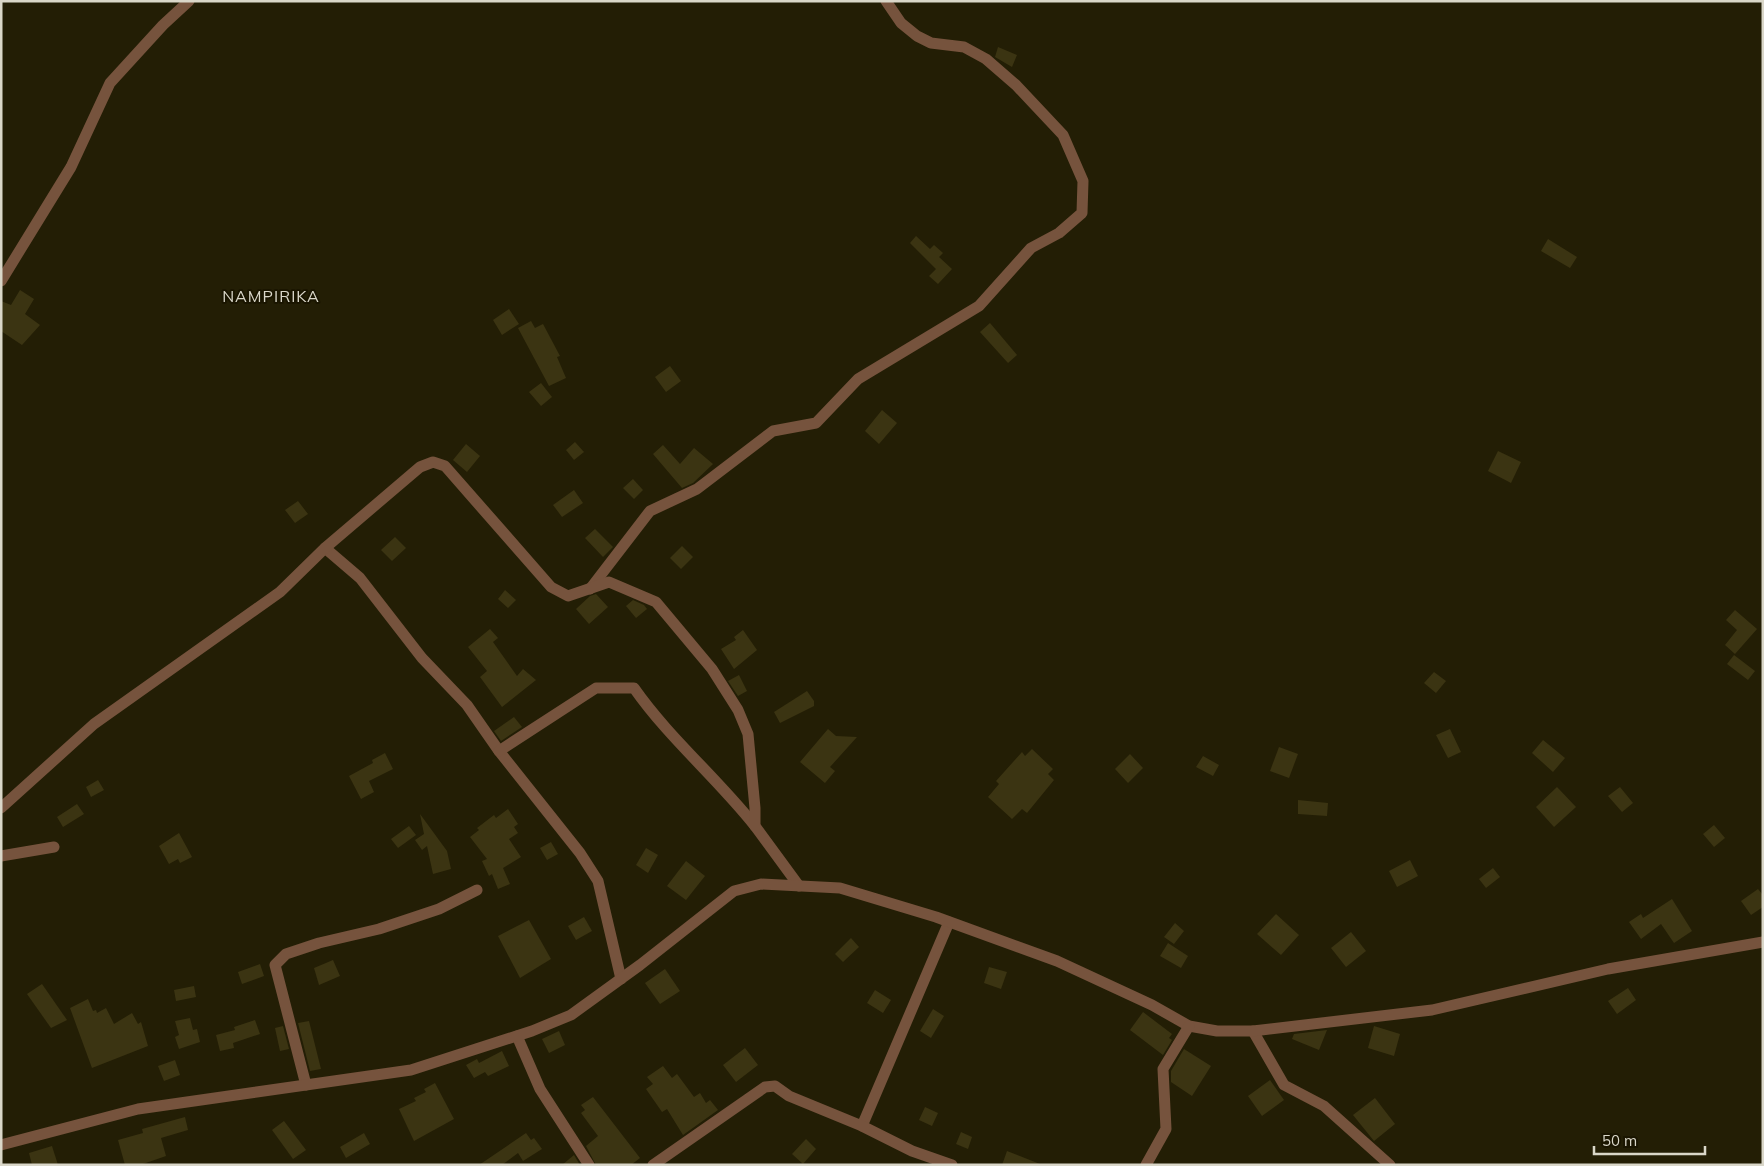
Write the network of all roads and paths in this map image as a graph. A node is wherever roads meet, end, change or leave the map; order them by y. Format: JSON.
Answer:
{"nodes":[{"id":1,"x":189,"y":1,"type":"edge"},
{"id":2,"x":886,"y":1,"type":"edge"},
{"id":3,"x":1,"y":281,"type":"edge"},
{"id":4,"x":325,"y":548,"type":"junction"},
{"id":5,"x":590,"y":589,"type":"junction"},
{"id":6,"x":499,"y":751,"type":"junction"},
{"id":7,"x":1,"y":808,"type":"edge"},
{"id":8,"x":755,"y":826,"type":"junction"},
{"id":9,"x":54,"y":847,"type":"dead end"},
{"id":10,"x":1,"y":856,"type":"edge"},
{"id":11,"x":799,"y":886,"type":"junction"},
{"id":12,"x":477,"y":890,"type":"dead end"},
{"id":13,"x":949,"y":922,"type":"junction"},
{"id":14,"x":1763,"y":942,"type":"edge"},
{"id":15,"x":621,"y":979,"type":"junction"},
{"id":16,"x":1189,"y":1026,"type":"junction"},
{"id":17,"x":1253,"y":1031,"type":"junction"},
{"id":18,"x":517,"y":1036,"type":"junction"},
{"id":19,"x":306,"y":1085,"type":"junction"},
{"id":20,"x":862,"y":1126,"type":"junction"},
{"id":21,"x":1,"y":1145,"type":"edge"},
{"id":22,"x":589,"y":1165,"type":"edge"},
{"id":23,"x":653,"y":1165,"type":"edge"},
{"id":24,"x":952,"y":1165,"type":"edge"},
{"id":25,"x":1146,"y":1165,"type":"edge"},
{"id":26,"x":1390,"y":1165,"type":"edge"}],
"edges":[{"from":1,"to":3,"type":"street"},
{"from":2,"to":5,"type":"street"},
{"from":4,"to":5,"type":"street"},
{"from":4,"to":6,"type":"street"},
{"from":4,"to":7,"type":"street"},
{"from":5,"to":8,"type":"street"},
{"from":6,"to":8,"type":"street"},
{"from":6,"to":15,"type":"street"},
{"from":8,"to":11,"type":"street"},
{"from":9,"to":10,"type":"street"},
{"from":11,"to":13,"type":"street"},
{"from":11,"to":15,"type":"street"},
{"from":12,"to":19,"type":"street"},
{"from":13,"to":16,"type":"street"},
{"from":13,"to":20,"type":"street"},
{"from":14,"to":17,"type":"street"},
{"from":15,"to":18,"type":"street"},
{"from":16,"to":17,"type":"street"},
{"from":16,"to":25,"type":"street"},
{"from":17,"to":26,"type":"street"},
{"from":18,"to":19,"type":"street"},
{"from":18,"to":22,"type":"street"},
{"from":19,"to":21,"type":"street"},
{"from":20,"to":23,"type":"street"},
{"from":20,"to":24,"type":"street"}]}
